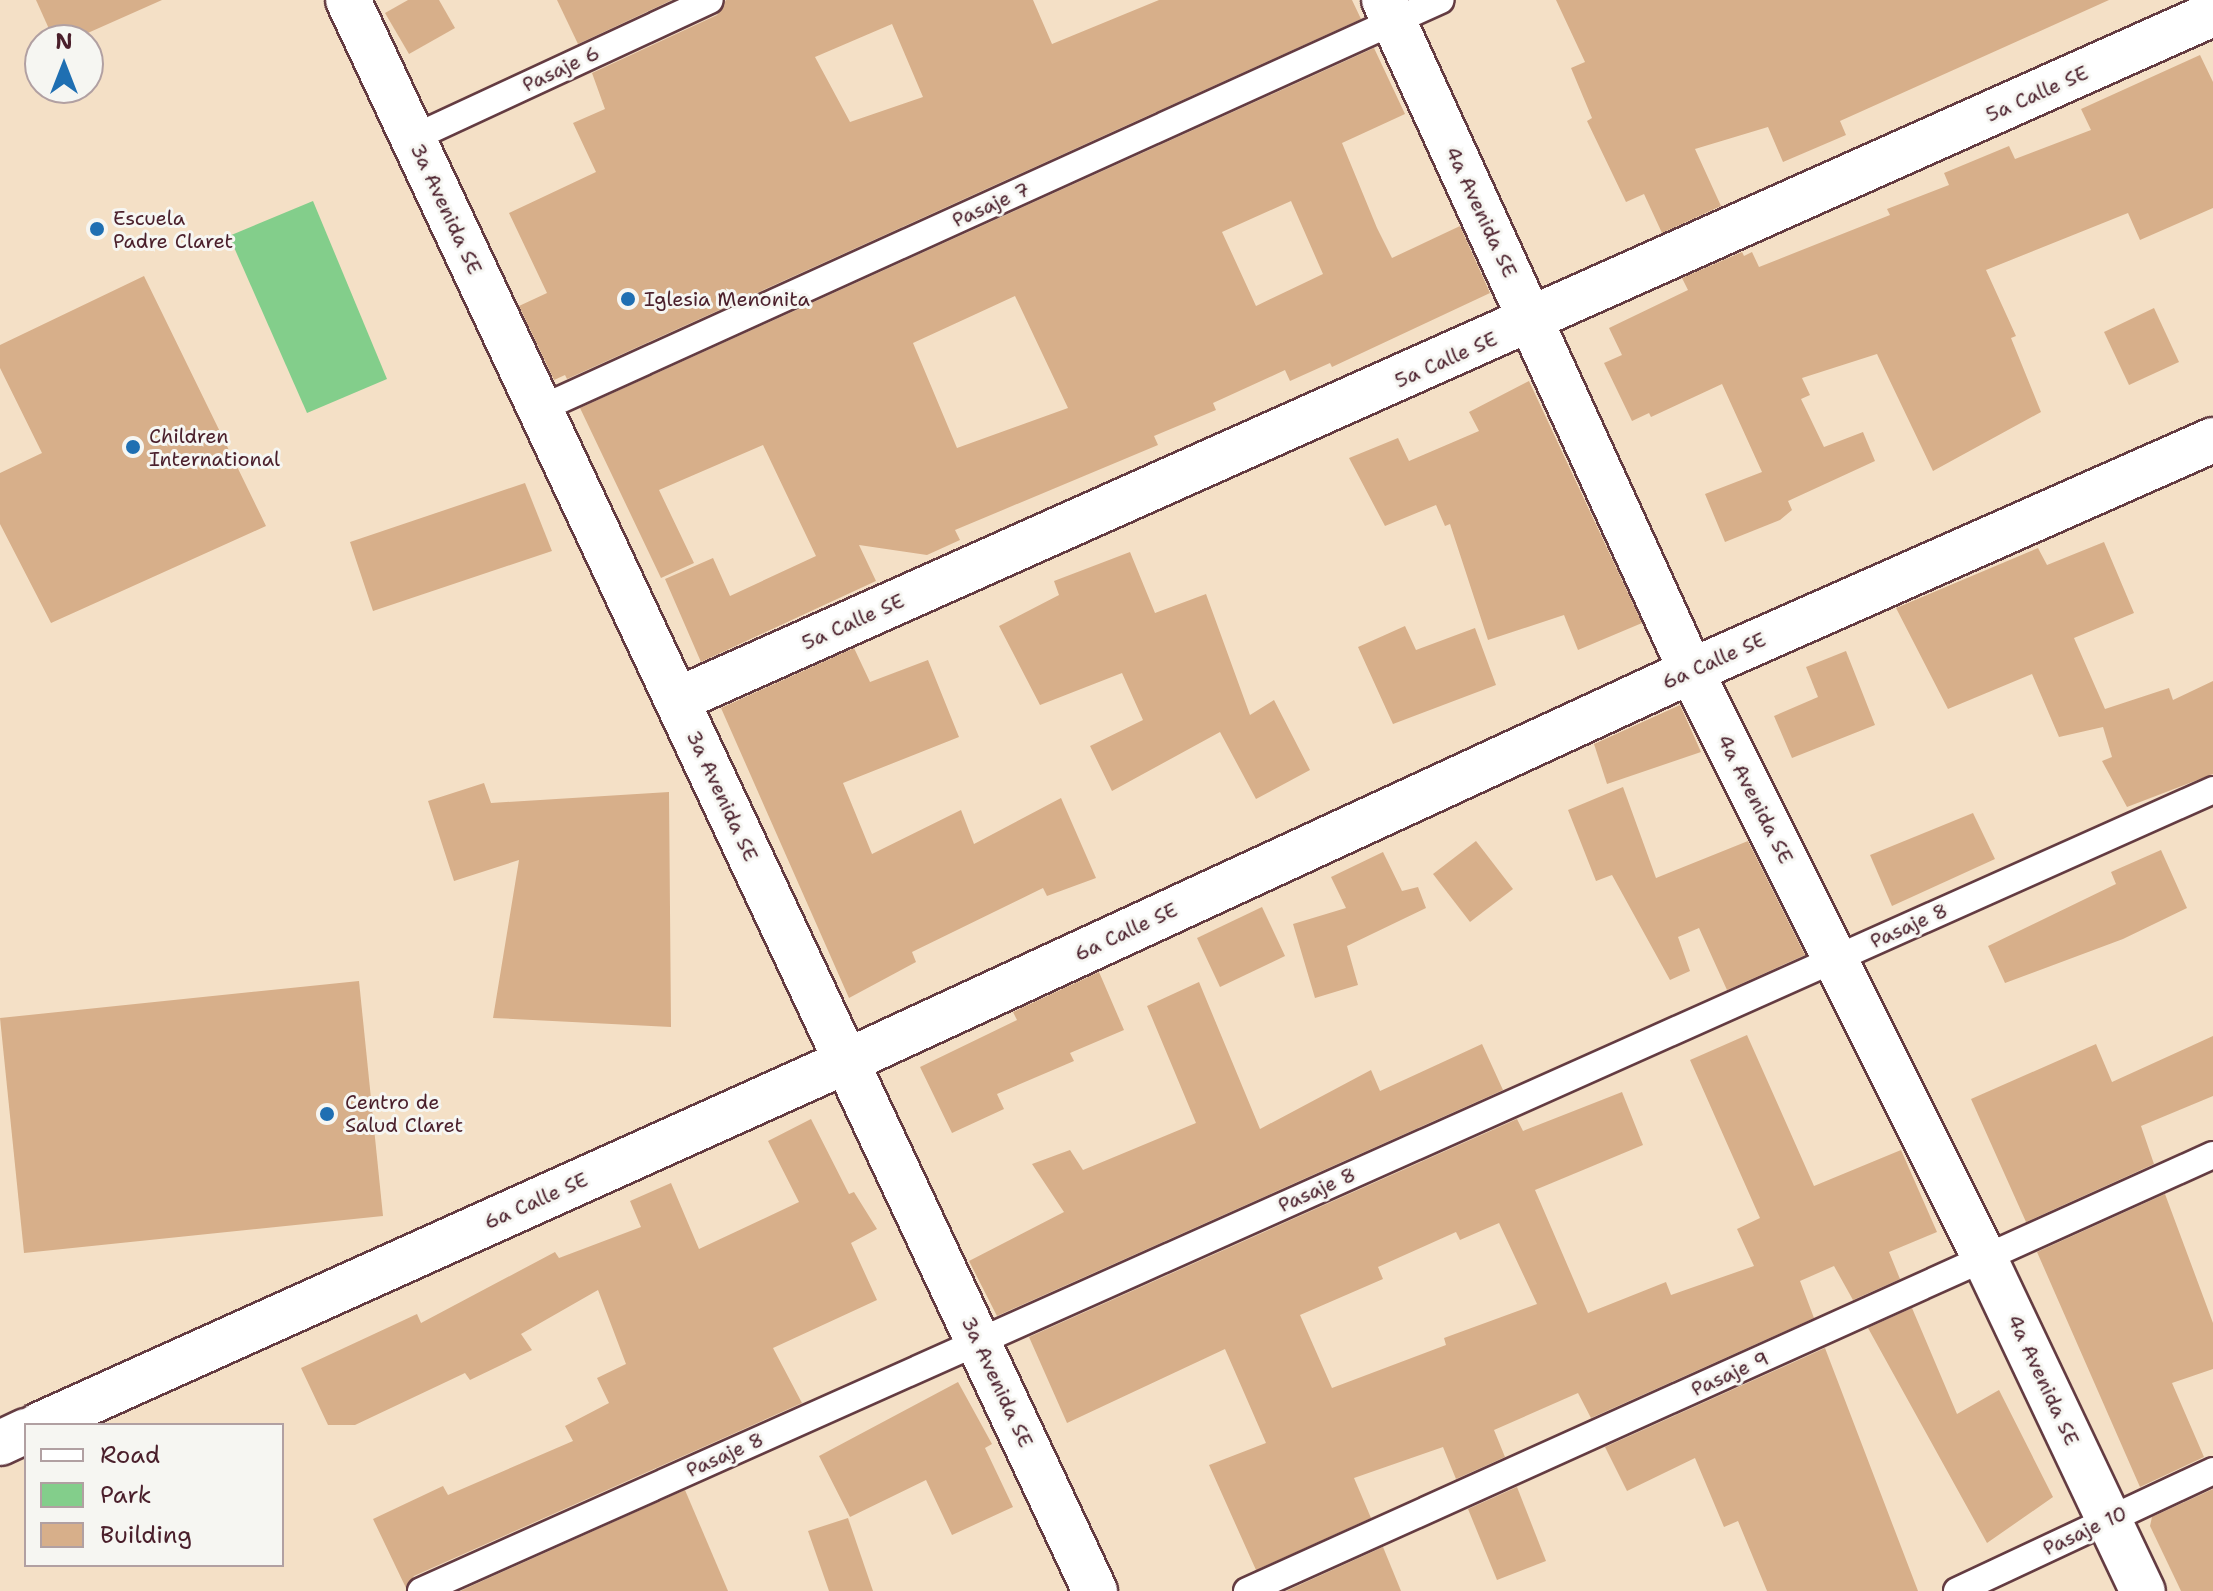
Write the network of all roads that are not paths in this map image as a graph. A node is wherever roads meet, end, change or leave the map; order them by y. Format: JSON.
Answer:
{"nodes":[{"id":1,"x":348,"y":0,"type":"edge"},
{"id":2,"x":710,"y":0,"type":"edge"},
{"id":3,"x":1441,"y":0,"type":"edge"},
{"id":4,"x":1389,"y":11,"type":"edge"},
{"id":5,"x":2213,"y":14,"type":"edge"},
{"id":6,"x":413,"y":138,"type":"junction"},
{"id":7,"x":1531,"y":323,"type":"junction"},
{"id":8,"x":540,"y":409,"type":"junction"},
{"id":9,"x":2213,"y":440,"type":"edge"},
{"id":10,"x":1691,"y":671,"type":"junction"},
{"id":11,"x":677,"y":700,"type":"junction"},
{"id":12,"x":2213,"y":790,"type":"edge"},
{"id":13,"x":1835,"y":959,"type":"junction"},
{"id":14,"x":847,"y":1061,"type":"junction"},
{"id":15,"x":2213,"y":1155,"type":"edge"},
{"id":16,"x":1985,"y":1259,"type":"junction"},
{"id":17,"x":978,"y":1342,"type":"junction"},
{"id":18,"x":43,"y":1423,"type":"edge"},
{"id":19,"x":24,"y":1432,"type":"edge"},
{"id":20,"x":0,"y":1443,"type":"edge"},
{"id":21,"x":2213,"y":1471,"type":"edge"},
{"id":22,"x":2109,"y":1519,"type":"junction"},
{"id":23,"x":421,"y":1591,"type":"edge"},
{"id":24,"x":1095,"y":1591,"type":"edge"},
{"id":25,"x":1247,"y":1591,"type":"edge"},
{"id":26,"x":1957,"y":1591,"type":"edge"},
{"id":27,"x":2143,"y":1591,"type":"edge"}],
"edges":[{"from":1,"to":6,"type":"street","name":"3a Avenida SE"},
{"from":2,"to":6,"type":"lane","name":"Pasaje 6"},
{"from":3,"to":4,"type":"lane","name":"Pasaje 7"},
{"from":4,"to":7,"type":"street","name":"4a Avenida SE"},
{"from":4,"to":8,"type":"lane","name":"Pasaje 7"},
{"from":5,"to":7,"type":"street","name":"5a Calle SE"},
{"from":6,"to":8,"type":"street","name":"3a Avenida SE"},
{"from":7,"to":10,"type":"street","name":"4a Avenida SE"},
{"from":7,"to":11,"type":"street","name":"5a Calle SE"},
{"from":8,"to":11,"type":"street","name":"3a Avenida SE"},
{"from":9,"to":10,"type":"street","name":"6a Calle SE"},
{"from":10,"to":13,"type":"street","name":"4a Avenida SE"},
{"from":10,"to":14,"type":"street","name":"6a Calle SE"},
{"from":11,"to":14,"type":"street","name":"3a Avenida SE"},
{"from":12,"to":13,"type":"lane","name":"Pasaje 8"},
{"from":13,"to":16,"type":"street","name":"4a Avenida SE"},
{"from":13,"to":17,"type":"lane","name":"Pasaje 8"},
{"from":14,"to":17,"type":"street","name":"3a Avenida SE"},
{"from":14,"to":18,"type":"street","name":"6a Calle SE"},
{"from":15,"to":16,"type":"lane","name":"Pasaje 9"},
{"from":16,"to":22,"type":"street","name":"4a Avenida SE"},
{"from":16,"to":25,"type":"lane","name":"Pasaje 9"},
{"from":17,"to":23,"type":"lane","name":"Pasaje 8"},
{"from":17,"to":24,"type":"street","name":"3a Avenida SE"},
{"from":19,"to":20,"type":"street"},
{"from":21,"to":22,"type":"lane","name":"Pasaje 10"},
{"from":22,"to":26,"type":"lane","name":"Pasaje 10"},
{"from":22,"to":27,"type":"street","name":"4a Avenida SE"}]}
